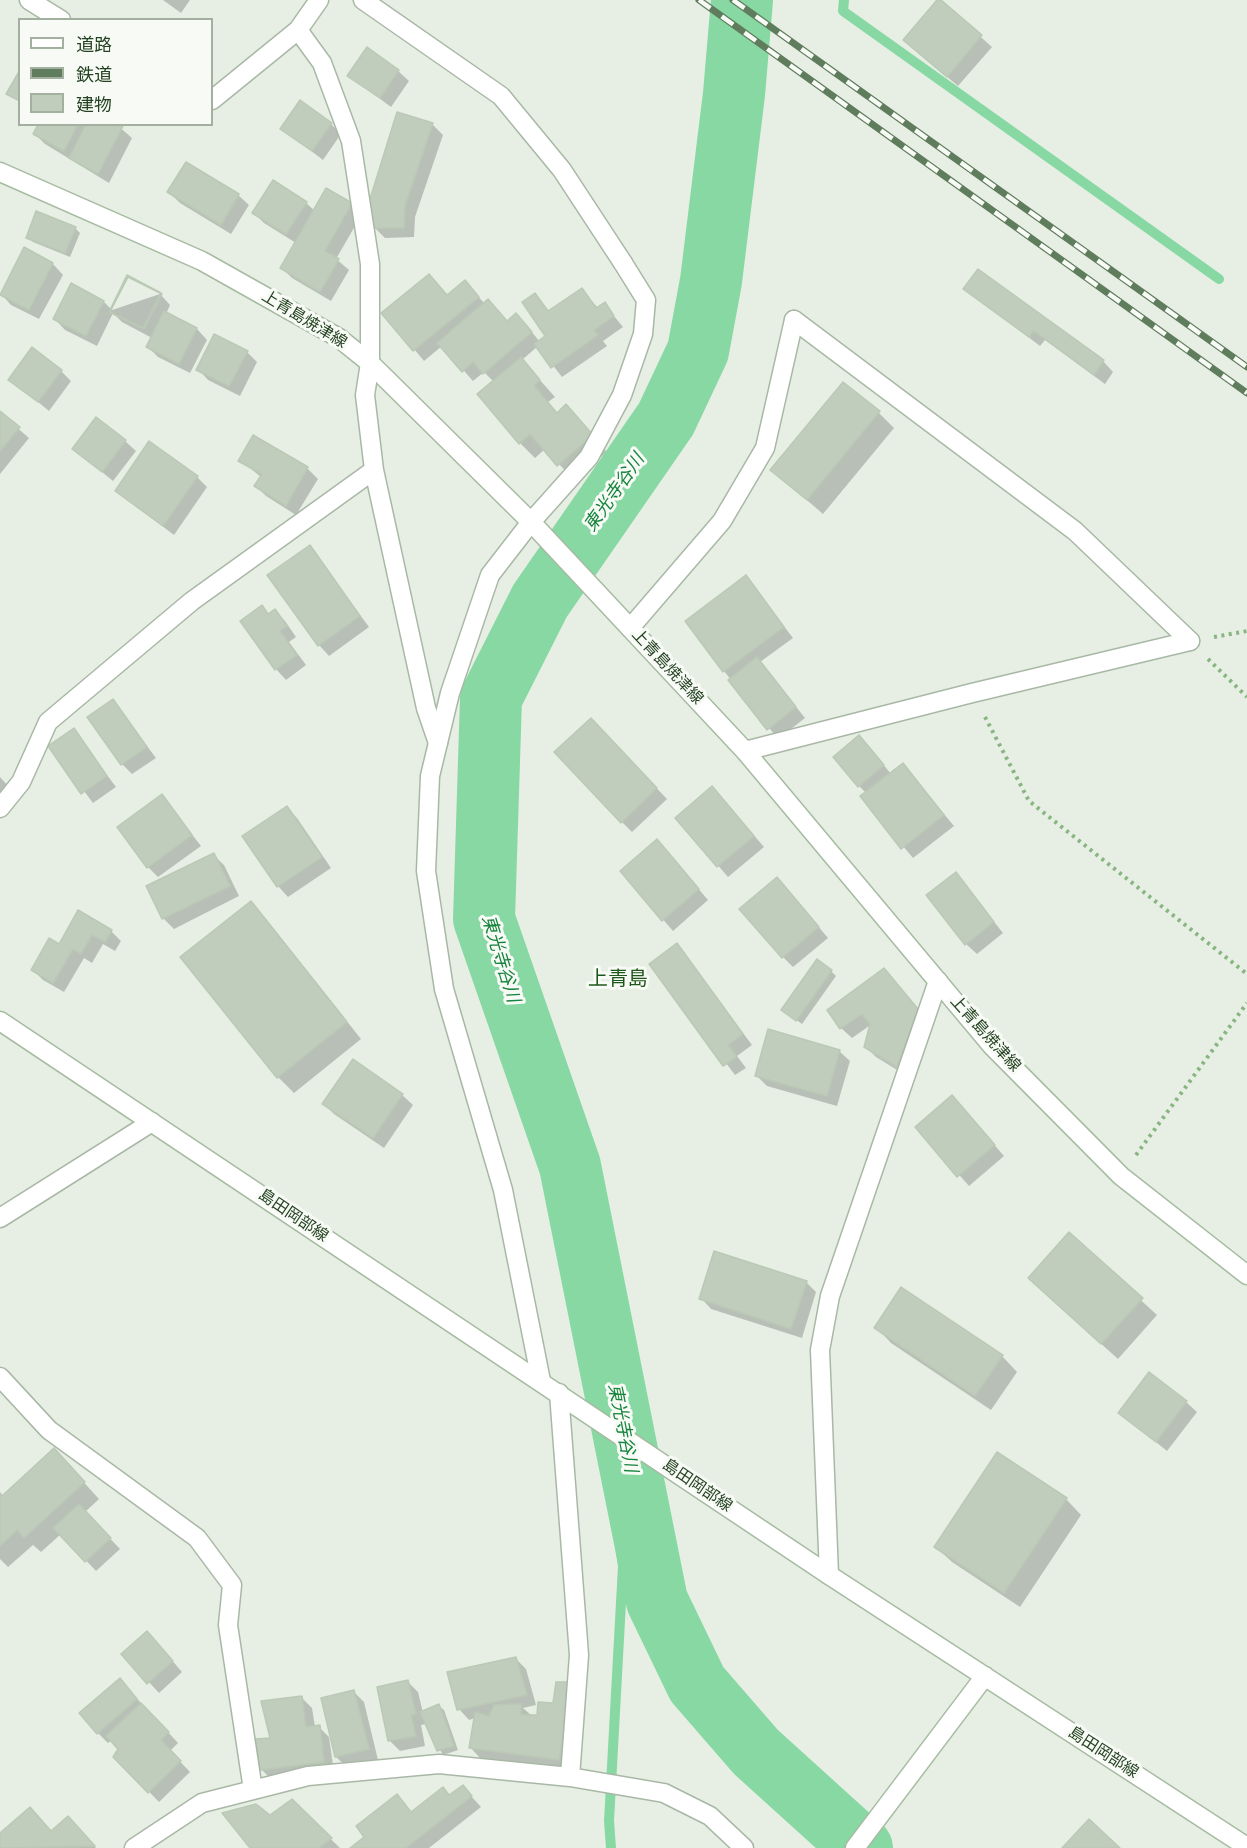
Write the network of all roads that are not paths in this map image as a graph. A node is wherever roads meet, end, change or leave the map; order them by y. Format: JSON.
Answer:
{"nodes":[{"id":1,"x":29,"y":0,"type":"edge"},
{"id":2,"x":319,"y":0,"type":"edge"},
{"id":3,"x":363,"y":0,"type":"edge"},
{"id":4,"x":58,"y":18,"type":"edge"},
{"id":5,"x":298,"y":30,"type":"junction"},
{"id":6,"x":213,"y":99,"type":"edge"},
{"id":7,"x":0,"y":172,"type":"edge"},
{"id":8,"x":370,"y":363,"type":"junction"},
{"id":9,"x":374,"y":470,"type":"junction"},
{"id":10,"x":531,"y":522,"type":"junction"},
{"id":11,"x":625,"y":623,"type":"junction"},
{"id":12,"x":438,"y":743,"type":"junction"},
{"id":13,"x":745,"y":751,"type":"junction"},
{"id":14,"x":0,"y":808,"type":"edge"},
{"id":15,"x":938,"y":981,"type":"junction"},
{"id":16,"x":0,"y":1021,"type":"edge"},
{"id":17,"x":152,"y":1122,"type":"junction"},
{"id":18,"x":0,"y":1218,"type":"edge"},
{"id":19,"x":1247,"y":1275,"type":"edge"},
{"id":20,"x":0,"y":1377,"type":"edge"},
{"id":21,"x":541,"y":1381,"type":"junction"},
{"id":22,"x":559,"y":1393,"type":"junction"},
{"id":23,"x":829,"y":1575,"type":"junction"},
{"id":24,"x":985,"y":1676,"type":"junction"},
{"id":25,"x":570,"y":1777,"type":"junction"},
{"id":26,"x":253,"y":1790,"type":"junction"},
{"id":27,"x":1247,"y":1847,"type":"edge"},
{"id":28,"x":134,"y":1848,"type":"edge"},
{"id":29,"x":744,"y":1848,"type":"edge"},
{"id":30,"x":855,"y":1848,"type":"edge"}],
"edges":[{"from":1,"to":4,"type":"street"},
{"from":2,"to":5,"type":"street"},
{"from":3,"to":10,"type":"street"},
{"from":5,"to":6,"type":"street"},
{"from":5,"to":8,"type":"street"},
{"from":7,"to":8,"type":"street","name":"上青島焼津線"},
{"from":8,"to":9,"type":"street"},
{"from":8,"to":10,"type":"street","name":"上青島焼津線"},
{"from":9,"to":12,"type":"street"},
{"from":9,"to":14,"type":"street"},
{"from":10,"to":11,"type":"street","name":"上青島焼津線"},
{"from":10,"to":12,"type":"street"},
{"from":11,"to":13,"type":"street","name":"上青島焼津線"},
{"from":11,"to":13,"type":"street"},
{"from":12,"to":21,"type":"street"},
{"from":13,"to":15,"type":"street","name":"上青島焼津線"},
{"from":15,"to":19,"type":"street","name":"上青島焼津線"},
{"from":15,"to":23,"type":"street"},
{"from":16,"to":17,"type":"street","name":"島田岡部線"},
{"from":17,"to":18,"type":"street"},
{"from":17,"to":21,"type":"street","name":"島田岡部線"},
{"from":20,"to":26,"type":"street"},
{"from":21,"to":22,"type":"street","name":"島田岡部線"},
{"from":22,"to":23,"type":"street","name":"島田岡部線"},
{"from":22,"to":25,"type":"street"},
{"from":23,"to":24,"type":"street","name":"島田岡部線"},
{"from":24,"to":27,"type":"street","name":"島田岡部線"},
{"from":24,"to":30,"type":"street"},
{"from":25,"to":26,"type":"street"},
{"from":25,"to":29,"type":"street"},
{"from":26,"to":28,"type":"street"}]}
